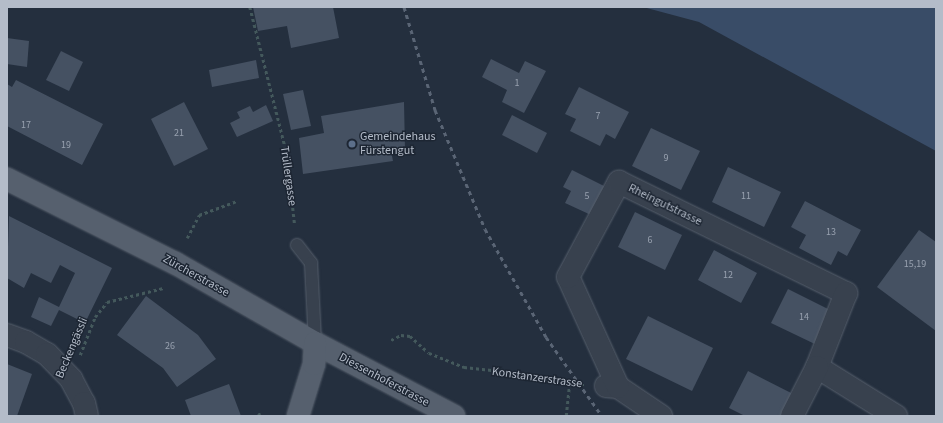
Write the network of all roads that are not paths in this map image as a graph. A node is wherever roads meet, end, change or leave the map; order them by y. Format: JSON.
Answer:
{"nodes":[{"id":1,"x":7,"y":179,"type":"edge"},
{"id":2,"x":297,"y":245,"type":"road end"},
{"id":3,"x":7,"y":335,"type":"edge"},
{"id":4,"x":315,"y":343,"type":"junction"},
{"id":5,"x":817,"y":367,"type":"junction"},
{"id":6,"x":88,"y":416,"type":"edge"},
{"id":7,"x":298,"y":416,"type":"edge"},
{"id":8,"x":454,"y":416,"type":"edge"},
{"id":9,"x":660,"y":416,"type":"edge"},
{"id":10,"x":792,"y":416,"type":"edge"},
{"id":11,"x":896,"y":416,"type":"edge"}],
"edges":[{"from":1,"to":4,"type":"main road","name":"Zürcherstrasse"},
{"from":2,"to":4,"type":"lane"},
{"from":3,"to":6,"type":"street"},
{"from":4,"to":7,"type":"main road"},
{"from":4,"to":8,"type":"main road","name":"Diessenhoferstrasse"},
{"from":5,"to":9,"type":"street","name":"Rheingutstrasse"},
{"from":5,"to":10,"type":"street","name":"Rheingutstrasse"},
{"from":5,"to":11,"type":"street"}]}
